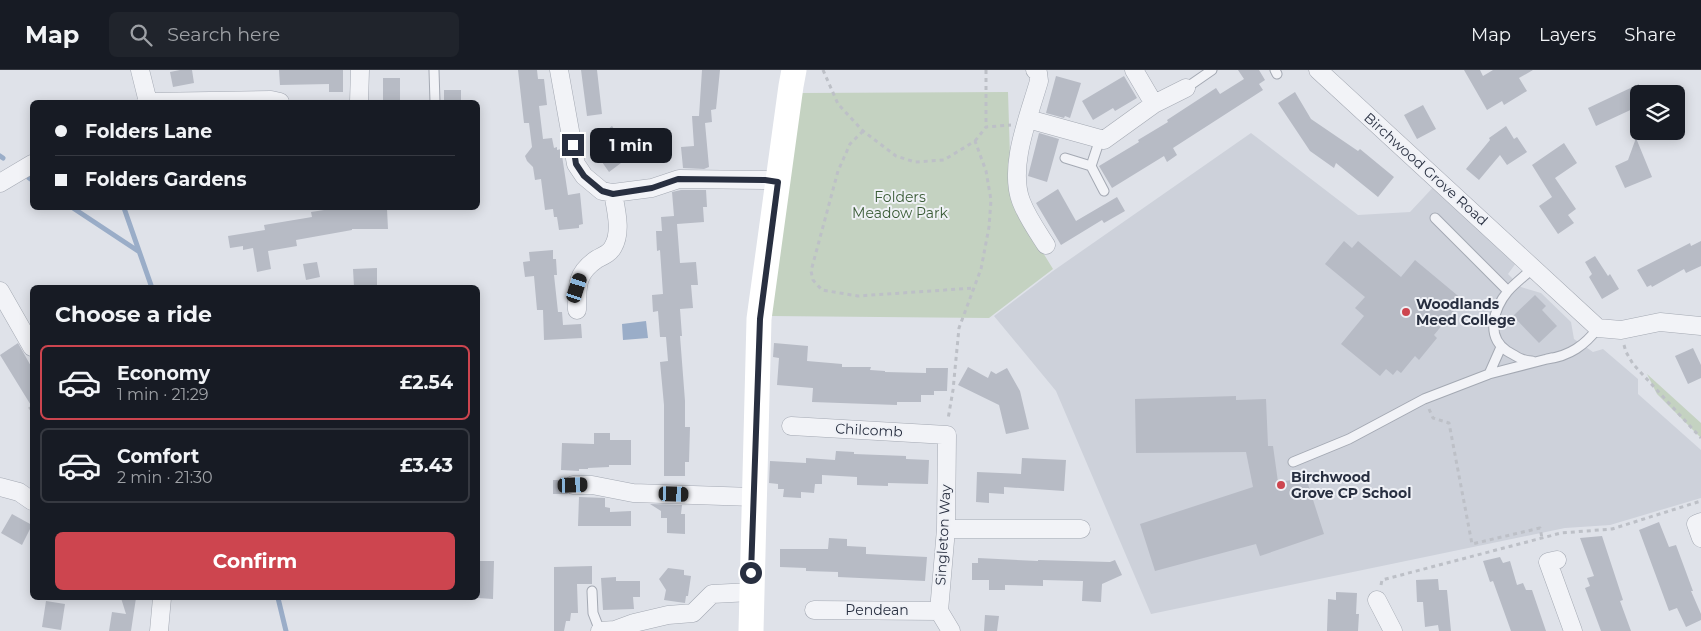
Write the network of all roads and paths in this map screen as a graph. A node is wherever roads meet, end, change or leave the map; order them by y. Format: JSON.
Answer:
{"nodes":[{"id":1,"x":140,"y":70,"type":"edge"},
{"id":2,"x":360,"y":70,"type":"edge"},
{"id":3,"x":434,"y":70,"type":"edge"},
{"id":4,"x":559,"y":70,"type":"edge"},
{"id":5,"x":794,"y":70,"type":"edge"},
{"id":6,"x":822,"y":70,"type":"edge"},
{"id":7,"x":986,"y":70,"type":"edge"},
{"id":8,"x":1035,"y":70,"type":"edge"},
{"id":9,"x":1134,"y":70,"type":"edge"},
{"id":10,"x":1212,"y":70,"type":"edge"},
{"id":11,"x":1318,"y":70,"type":"edge"},
{"id":12,"x":1186,"y":88,"type":"joint"},
{"id":13,"x":146,"y":100,"type":"edge"},
{"id":14,"x":359,"y":100,"type":"edge"},
{"id":15,"x":435,"y":100,"type":"edge"},
{"id":16,"x":1154,"y":104,"type":"junction"},
{"id":17,"x":1027,"y":123,"type":"junction"},
{"id":18,"x":986,"y":127,"type":"junction"},
{"id":19,"x":863,"y":131,"type":"junction"},
{"id":20,"x":1100,"y":139,"type":"junction"},
{"id":21,"x":975,"y":141,"type":"junction"},
{"id":22,"x":1065,"y":158,"type":"dead end"},
{"id":23,"x":30,"y":165,"type":"edge"},
{"id":24,"x":1091,"y":166,"type":"junction"},
{"id":25,"x":778,"y":182,"type":"junction"},
{"id":26,"x":0,"y":183,"type":"edge"},
{"id":27,"x":1104,"y":191,"type":"dead end"},
{"id":28,"x":613,"y":194,"type":"junction"},
{"id":29,"x":1435,"y":218,"type":"dead end"},
{"id":30,"x":1046,"y":245,"type":"dead end"},
{"id":31,"x":1534,"y":267,"type":"junction"},
{"id":32,"x":974,"y":288,"type":"junction"},
{"id":33,"x":0,"y":291,"type":"edge"},
{"id":34,"x":1508,"y":291,"type":"junction"},
{"id":35,"x":577,"y":310,"type":"dead end"},
{"id":36,"x":1701,"y":326,"type":"edge"},
{"id":37,"x":1598,"y":328,"type":"junction"},
{"id":38,"x":1621,"y":330,"type":"junction"},
{"id":39,"x":30,"y":344,"type":"edge"},
{"id":40,"x":1501,"y":347,"type":"junction"},
{"id":41,"x":1551,"y":358,"type":"junction"},
{"id":42,"x":1488,"y":374,"type":"junction"},
{"id":43,"x":1424,"y":399,"type":"junction"},
{"id":44,"x":791,"y":426,"type":"dead end"},
{"id":45,"x":947,"y":435,"type":"junction"},
{"id":46,"x":1701,"y":438,"type":"edge"},
{"id":47,"x":1293,"y":462,"type":"dead end"},
{"id":48,"x":573,"y":485,"type":"dead end"},
{"id":49,"x":0,"y":487,"type":"edge"},
{"id":50,"x":753,"y":497,"type":"junction"},
{"id":51,"x":30,"y":500,"type":"edge"},
{"id":52,"x":1701,"y":501,"type":"edge"},
{"id":53,"x":1701,"y":522,"type":"edge"},
{"id":54,"x":946,"y":529,"type":"junction"},
{"id":55,"x":1081,"y":529,"type":"dead end"},
{"id":56,"x":1542,"y":538,"type":"junction"},
{"id":57,"x":1701,"y":538,"type":"edge"},
{"id":58,"x":1558,"y":560,"type":"dead end"},
{"id":59,"x":592,"y":591,"type":"dead end"},
{"id":60,"x":751,"y":592,"type":"junction"},
{"id":61,"x":162,"y":600,"type":"edge"},
{"id":62,"x":1377,"y":600,"type":"joint"},
{"id":63,"x":814,"y":610,"type":"dead end"},
{"id":64,"x":939,"y":611,"type":"junction"},
{"id":65,"x":159,"y":631,"type":"edge"},
{"id":66,"x":600,"y":631,"type":"edge"},
{"id":67,"x":751,"y":631,"type":"edge"},
{"id":68,"x":951,"y":631,"type":"edge"},
{"id":69,"x":1393,"y":631,"type":"edge"},
{"id":70,"x":1573,"y":631,"type":"edge"}],
"edges":[{"from":1,"to":13,"type":"street"},
{"from":2,"to":14,"type":"street"},
{"from":3,"to":15,"type":"lane"},
{"from":4,"to":28,"type":"street"},
{"from":5,"to":25,"type":"main road"},
{"from":6,"to":19,"type":"path"},
{"from":7,"to":18,"type":"path"},
{"from":8,"to":17,"type":"street"},
{"from":9,"to":16,"type":"street"},
{"from":10,"to":12,"type":"lane"},
{"from":11,"to":31,"type":"street","name":"Birchwood Grove Road"},
{"from":12,"to":16,"type":"street"},
{"from":16,"to":20,"type":"street"},
{"from":17,"to":18,"type":"path"},
{"from":17,"to":20,"type":"street"},
{"from":17,"to":30,"type":"street"},
{"from":18,"to":21,"type":"path"},
{"from":19,"to":21,"type":"path"},
{"from":19,"to":32,"type":"path"},
{"from":20,"to":24,"type":"lane"},
{"from":21,"to":32,"type":"path"},
{"from":22,"to":24,"type":"lane"},
{"from":23,"to":26,"type":"street"},
{"from":24,"to":27,"type":"lane"},
{"from":25,"to":28,"type":"street"},
{"from":25,"to":50,"type":"main road"},
{"from":28,"to":35,"type":"street"},
{"from":29,"to":34,"type":"lane"},
{"from":31,"to":34,"type":"lane"},
{"from":31,"to":37,"type":"street"},
{"from":32,"to":45,"type":"path"},
{"from":33,"to":39,"type":"street"},
{"from":34,"to":40,"type":"lane"},
{"from":36,"to":38,"type":"street"},
{"from":37,"to":38,"type":"street"},
{"from":37,"to":41,"type":"lane"},
{"from":38,"to":46,"type":"path"},
{"from":40,"to":41,"type":"lane"},
{"from":40,"to":42,"type":"lane"},
{"from":41,"to":42,"type":"lane"},
{"from":42,"to":43,"type":"lane"},
{"from":43,"to":47,"type":"lane"},
{"from":43,"to":56,"type":"path"},
{"from":44,"to":45,"type":"street","name":"Chilcomb"},
{"from":45,"to":54,"type":"street","name":"Singleton Way"},
{"from":48,"to":50,"type":"street"},
{"from":49,"to":51,"type":"street"},
{"from":50,"to":60,"type":"main road"},
{"from":52,"to":56,"type":"path"},
{"from":53,"to":57,"type":"street"},
{"from":54,"to":55,"type":"street"},
{"from":54,"to":64,"type":"street","name":"Singleton Way"},
{"from":56,"to":62,"type":"path"},
{"from":58,"to":70,"type":"street"},
{"from":59,"to":66,"type":"lane"},
{"from":60,"to":66,"type":"street"},
{"from":60,"to":67,"type":"main road"},
{"from":61,"to":65,"type":"street"},
{"from":62,"to":69,"type":"street"},
{"from":63,"to":64,"type":"street","name":"Pendean"},
{"from":64,"to":68,"type":"street"}]}
